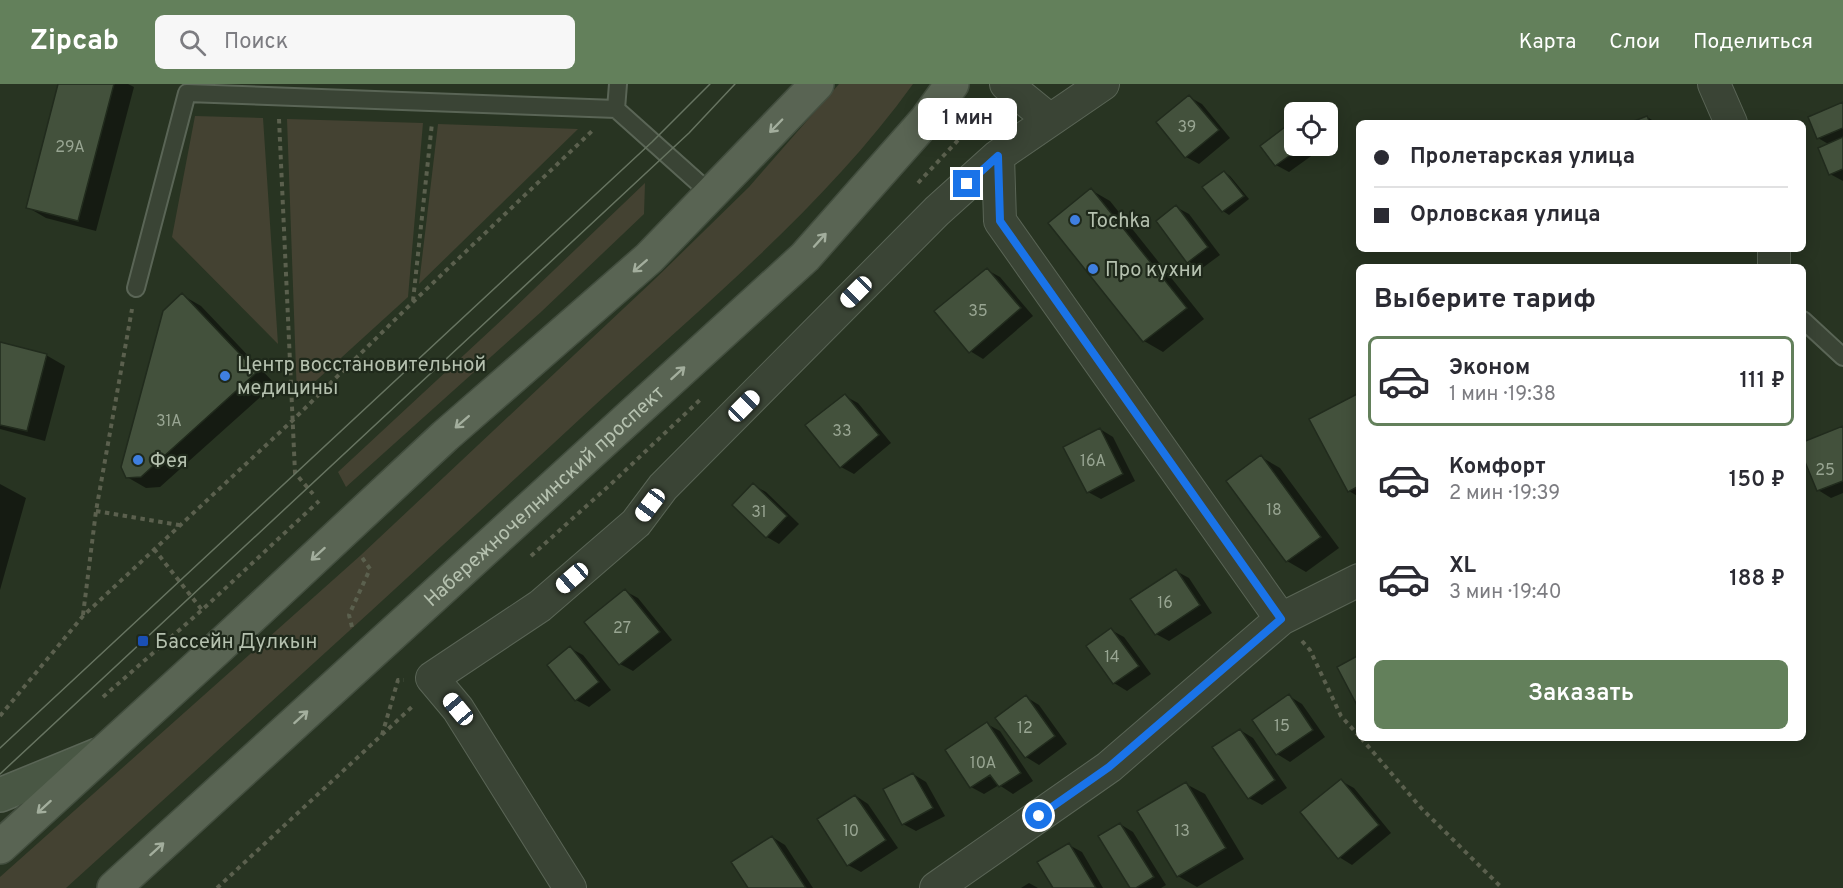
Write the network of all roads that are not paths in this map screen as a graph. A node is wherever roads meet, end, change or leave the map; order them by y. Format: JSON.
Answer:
{"nodes":[{"id":1,"x":618,"y":84,"type":"edge"},
{"id":2,"x":817,"y":84,"type":"edge"},
{"id":3,"x":952,"y":84,"type":"edge"},
{"id":4,"x":1103,"y":84,"type":"edge"},
{"id":5,"x":1714,"y":84,"type":"edge"},
{"id":6,"x":1020,"y":88,"type":"edge"},
{"id":7,"x":616,"y":109,"type":"junction"},
{"id":8,"x":1050,"y":120,"type":"junction"},
{"id":9,"x":1730,"y":120,"type":"edge"},
{"id":10,"x":998,"y":156,"type":"junction"},
{"id":11,"x":711,"y":194,"type":"junction"},
{"id":12,"x":136,"y":288,"type":"road end"},
{"id":13,"x":1806,"y":324,"type":"edge"},
{"id":14,"x":1843,"y":357,"type":"edge"},
{"id":15,"x":1356,"y":582,"type":"edge"},
{"id":16,"x":1281,"y":619,"type":"junction"},
{"id":17,"x":103,"y":753,"type":"junction"},
{"id":18,"x":0,"y":795,"type":"edge"},
{"id":19,"x":0,"y":847,"type":"edge"},
{"id":20,"x":114,"y":888,"type":"edge"},
{"id":21,"x":570,"y":888,"type":"edge"},
{"id":22,"x":936,"y":888,"type":"edge"}],
"edges":[{"from":1,"to":7,"type":"lane"},
{"from":2,"to":11,"type":"main road","one_way":true},
{"from":20,"to":3,"type":"main road","name":"Набережночелнинский проспект","one_way":true},
{"from":4,"to":8,"type":"street"},
{"from":5,"to":9,"type":"street"},
{"from":6,"to":8,"type":"street"},
{"from":7,"to":11,"type":"lane"},
{"from":7,"to":12,"type":"lane"},
{"from":8,"to":10,"type":"street"},
{"from":10,"to":16,"type":"street"},
{"from":10,"to":21,"type":"street"},
{"from":11,"to":17,"type":"main road","one_way":true},
{"from":13,"to":14,"type":"lane"},
{"from":15,"to":16,"type":"street"},
{"from":16,"to":22,"type":"street"},
{"from":17,"to":18,"type":"street"},
{"from":17,"to":19,"type":"main road","one_way":true}]}
